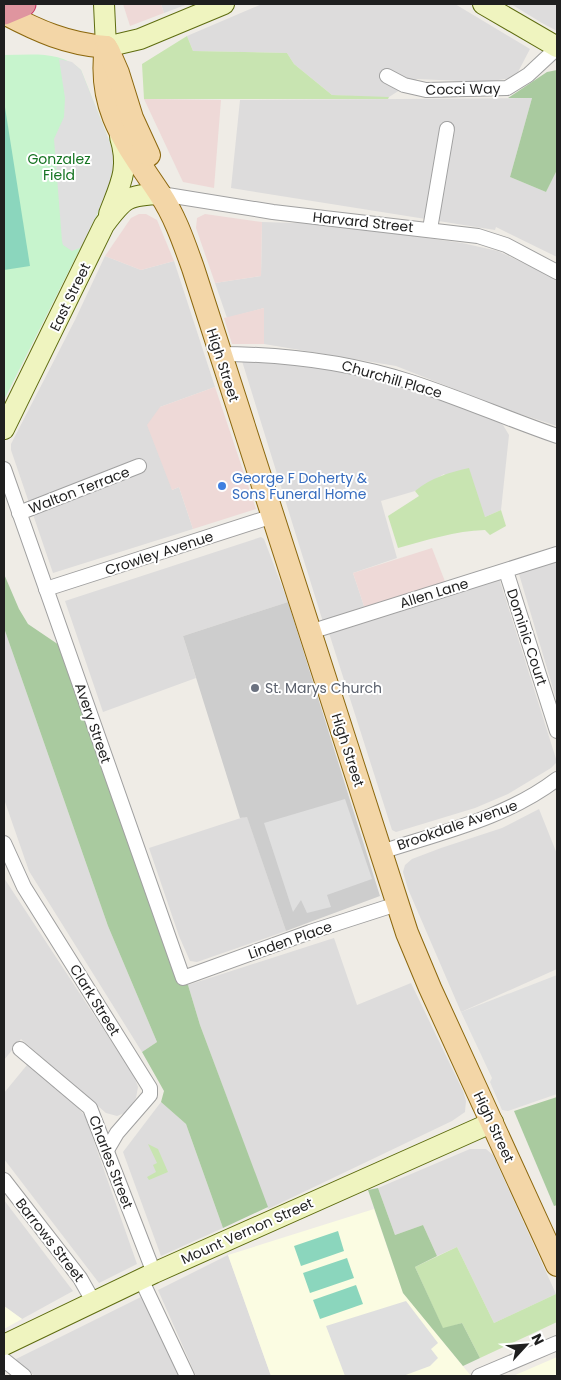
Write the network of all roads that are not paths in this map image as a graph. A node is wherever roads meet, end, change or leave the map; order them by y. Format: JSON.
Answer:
{"nodes":[{"id":1,"x":23,"y":4,"type":"edge"},
{"id":2,"x":104,"y":4,"type":"edge"},
{"id":3,"x":224,"y":4,"type":"edge"},
{"id":4,"x":483,"y":4,"type":"edge"},
{"id":5,"x":4,"y":12,"type":"edge"},
{"id":6,"x":106,"y":47,"type":"junction"},
{"id":7,"x":557,"y":48,"type":"edge"},
{"id":8,"x":387,"y":76,"type":"dead end"},
{"id":9,"x":115,"y":122,"type":"junction"},
{"id":10,"x":447,"y":129,"type":"dead end"},
{"id":11,"x":161,"y":194,"type":"junction"},
{"id":12,"x":104,"y":226,"type":"junction"},
{"id":13,"x":430,"y":229,"type":"junction"},
{"id":14,"x":557,"y":272,"type":"edge"},
{"id":15,"x":220,"y":354,"type":"junction"},
{"id":16,"x":4,"y":429,"type":"edge"},
{"id":17,"x":557,"y":436,"type":"edge"},
{"id":18,"x":139,"y":466,"type":"dead end"},
{"id":19,"x":4,"y":468,"type":"edge"},
{"id":20,"x":19,"y":513,"type":"junction"},
{"id":21,"x":273,"y":516,"type":"junction"},
{"id":22,"x":557,"y":554,"type":"edge"},
{"id":23,"x":506,"y":572,"type":"junction"},
{"id":24,"x":46,"y":589,"type":"junction"},
{"id":25,"x":310,"y":632,"type":"junction"},
{"id":26,"x":557,"y":731,"type":"edge"},
{"id":27,"x":557,"y":779,"type":"edge"},
{"id":28,"x":4,"y":843,"type":"edge"},
{"id":29,"x":381,"y":852,"type":"junction"},
{"id":30,"x":397,"y":904,"type":"junction"},
{"id":31,"x":183,"y":978,"type":"joint"},
{"id":32,"x":20,"y":1049,"type":"dead end"},
{"id":33,"x":493,"y":1122,"type":"junction"},
{"id":34,"x":107,"y":1150,"type":"junction"},
{"id":35,"x":4,"y":1180,"type":"edge"},
{"id":36,"x":557,"y":1265,"type":"edge"},
{"id":37,"x":147,"y":1276,"type":"junction"},
{"id":38,"x":94,"y":1301,"type":"junction"},
{"id":39,"x":557,"y":1343,"type":"edge"},
{"id":40,"x":4,"y":1345,"type":"edge"},
{"id":41,"x":4,"y":1360,"type":"edge"},
{"id":42,"x":24,"y":1376,"type":"edge"},
{"id":43,"x":187,"y":1376,"type":"edge"},
{"id":44,"x":479,"y":1376,"type":"edge"}],
"edges":[{"from":1,"to":5,"type":"highway"},
{"from":2,"to":6,"type":"street"},
{"from":3,"to":6,"type":"street"},
{"from":4,"to":7,"type":"street"},
{"from":5,"to":6,"type":"main road"},
{"from":6,"to":9,"type":"main road","name":"High Street"},
{"from":6,"to":11,"type":"main road","name":"High Street"},
{"from":7,"to":8,"type":"street","name":"Cocci Way"},
{"from":9,"to":11,"type":"main road","name":"High Street"},
{"from":9,"to":12,"type":"street"},
{"from":10,"to":13,"type":"street"},
{"from":11,"to":12,"type":"street","name":"East Street"},
{"from":11,"to":13,"type":"street","name":"Harvard Street"},
{"from":11,"to":15,"type":"main road","name":"High Street"},
{"from":12,"to":16,"type":"street","name":"East Street"},
{"from":13,"to":14,"type":"street","name":"Harvard Street"},
{"from":15,"to":17,"type":"street","name":"Churchill Place"},
{"from":15,"to":21,"type":"main road","name":"High Street"},
{"from":18,"to":20,"type":"street","name":"Walton Terrace"},
{"from":19,"to":20,"type":"street","name":"Avery Street"},
{"from":20,"to":24,"type":"street","name":"Avery Street"},
{"from":21,"to":24,"type":"street","name":"Crowley Avenue"},
{"from":21,"to":25,"type":"main road","name":"High Street"},
{"from":22,"to":23,"type":"street","name":"Allen Lane"},
{"from":23,"to":25,"type":"street","name":"Allen Lane"},
{"from":23,"to":26,"type":"street","name":"Dominic Court"},
{"from":24,"to":31,"type":"street","name":"Avery Street"},
{"from":25,"to":29,"type":"main road","name":"High Street"},
{"from":27,"to":29,"type":"street","name":"Brookdale Avenue"},
{"from":28,"to":34,"type":"street","name":"Clark Street"},
{"from":29,"to":30,"type":"main road","name":"High Street"},
{"from":30,"to":31,"type":"street","name":"Linden Place"},
{"from":30,"to":33,"type":"main road","name":"High Street"},
{"from":32,"to":34,"type":"street","name":"Charles Street"},
{"from":33,"to":36,"type":"main road","name":"High Street"},
{"from":33,"to":37,"type":"street","name":"Mount Vernon Street"},
{"from":34,"to":37,"type":"street","name":"Charles Street"},
{"from":35,"to":38,"type":"street","name":"Barrows Street"},
{"from":37,"to":38,"type":"street","name":"Mount Vernon Street"},
{"from":37,"to":43,"type":"street","name":"Charles Street"},
{"from":38,"to":40,"type":"street","name":"Mount Vernon Street"},
{"from":39,"to":44,"type":"street"},
{"from":41,"to":42,"type":"street"}]}
